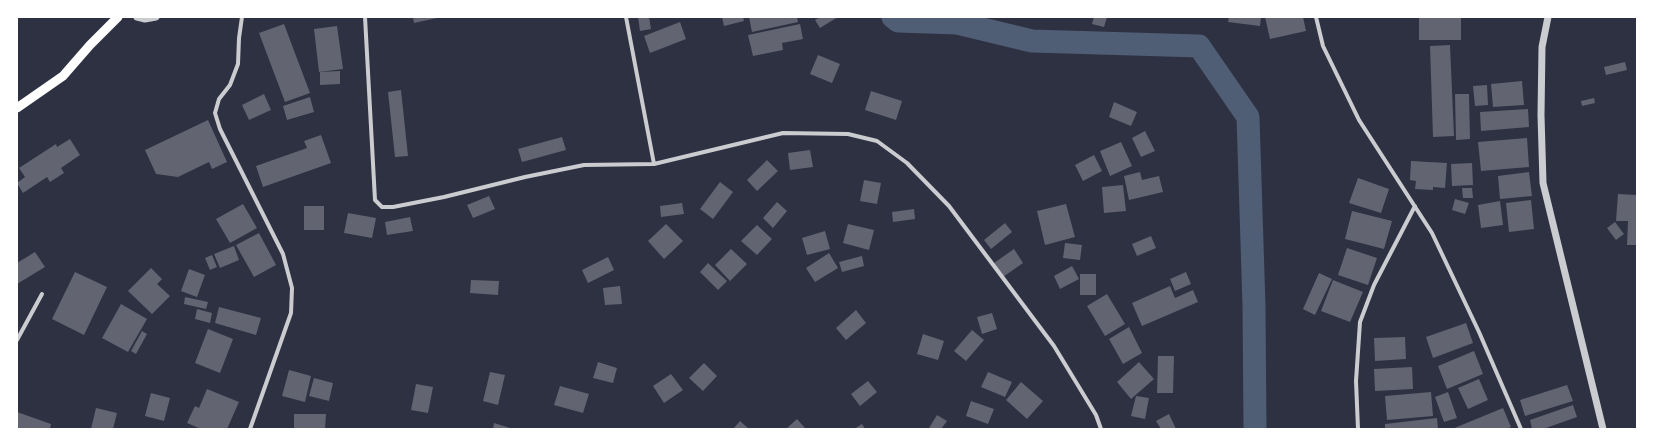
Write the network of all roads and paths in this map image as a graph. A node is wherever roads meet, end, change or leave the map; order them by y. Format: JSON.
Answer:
{"nodes":[{"id":1,"x":118,"y":17,"type":"edge"},
{"id":2,"x":136,"y":17,"type":"edge"},
{"id":3,"x":156,"y":17,"type":"edge"},
{"id":4,"x":242,"y":17,"type":"edge"},
{"id":5,"x":365,"y":17,"type":"edge"},
{"id":6,"x":626,"y":17,"type":"edge"},
{"id":7,"x":1316,"y":17,"type":"edge"},
{"id":8,"x":1548,"y":17,"type":"edge"},
{"id":9,"x":17,"y":108,"type":"edge"},
{"id":10,"x":654,"y":164,"type":"junction"},
{"id":11,"x":1415,"y":206,"type":"junction"},
{"id":12,"x":42,"y":294,"type":"dead end"},
{"id":13,"x":17,"y":340,"type":"edge"},
{"id":14,"x":250,"y":429,"type":"edge"},
{"id":15,"x":1101,"y":429,"type":"edge"},
{"id":16,"x":1358,"y":429,"type":"edge"},
{"id":17,"x":1522,"y":429,"type":"edge"},
{"id":18,"x":1603,"y":429,"type":"edge"}],
"edges":[{"from":1,"to":9,"type":"highway"},
{"from":2,"to":3,"type":"street"},
{"from":4,"to":14,"type":"street"},
{"from":5,"to":10,"type":"street"},
{"from":6,"to":10,"type":"street"},
{"from":7,"to":11,"type":"street"},
{"from":8,"to":18,"type":"street"},
{"from":10,"to":15,"type":"street"},
{"from":11,"to":16,"type":"street"},
{"from":11,"to":17,"type":"street"},
{"from":12,"to":13,"type":"street"}]}
